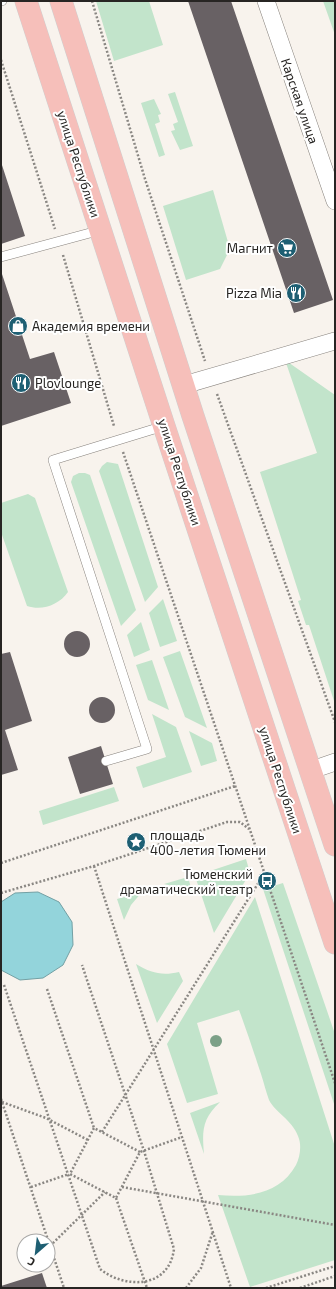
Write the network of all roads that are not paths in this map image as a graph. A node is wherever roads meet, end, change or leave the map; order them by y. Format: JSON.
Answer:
{"nodes":[{"id":1,"x":26,"y":1,"type":"edge"},
{"id":2,"x":61,"y":1,"type":"edge"},
{"id":3,"x":266,"y":1,"type":"edge"},
{"id":4,"x":335,"y":201,"type":"edge"},
{"id":5,"x":100,"y":230,"type":"junction"},
{"id":6,"x":1,"y":257,"type":"edge"},
{"id":7,"x":335,"y":341,"type":"edge"},
{"id":8,"x":184,"y":385,"type":"junction"},
{"id":9,"x":164,"y":426,"type":"junction"},
{"id":10,"x":106,"y":761,"type":"dead end"},
{"id":11,"x":335,"y":762,"type":"edge"},
{"id":12,"x":309,"y":770,"type":"junction"},
{"id":13,"x":335,"y":845,"type":"edge"},
{"id":14,"x":335,"y":943,"type":"edge"}],
"edges":[{"from":1,"to":5,"type":"main road","name":"улица Республики"},
{"from":2,"to":8,"type":"main road"},
{"from":3,"to":4,"type":"street","name":"Карская улица"},
{"from":5,"to":6,"type":"lane"},
{"from":5,"to":9,"type":"main road","name":"улица Республики"},
{"from":7,"to":8,"type":"street"},
{"from":8,"to":12,"type":"main road"},
{"from":9,"to":10,"type":"lane"},
{"from":9,"to":14,"type":"main road","name":"улица Республики"},
{"from":11,"to":12,"type":"street"},
{"from":12,"to":13,"type":"main road"}]}
